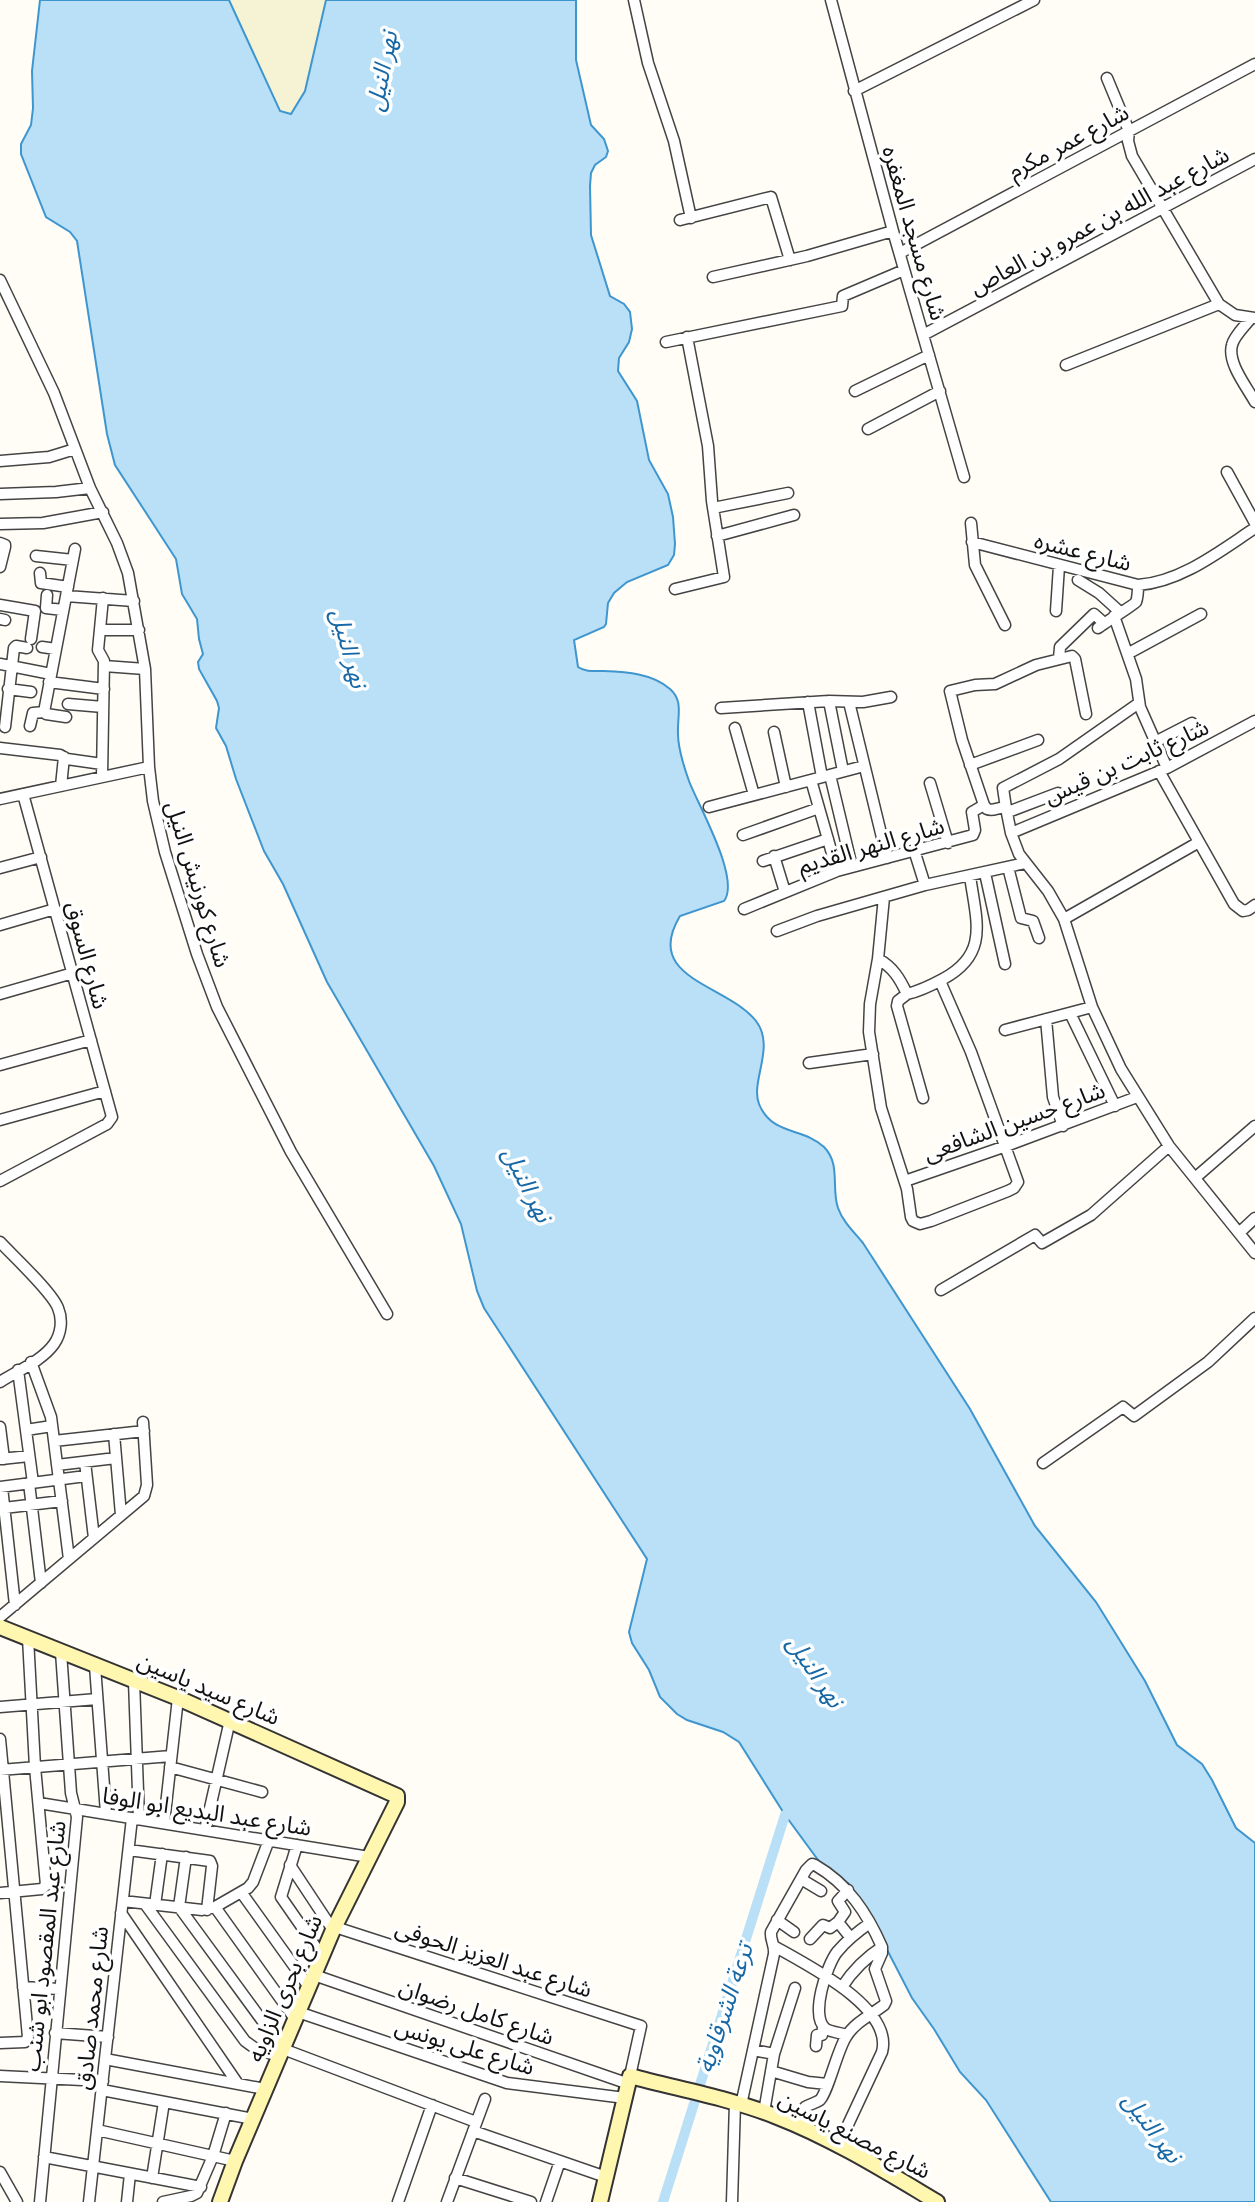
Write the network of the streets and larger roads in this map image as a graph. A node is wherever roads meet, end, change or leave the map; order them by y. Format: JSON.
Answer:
{"nodes":[{"id":1,"x":634,"y":0,"type":"edge"},
{"id":2,"x":831,"y":0,"type":"edge"},
{"id":3,"x":1034,"y":0,"type":"edge"},
{"id":4,"x":1255,"y":64,"type":"edge"},
{"id":5,"x":1107,"y":78,"type":"dead end"},
{"id":6,"x":855,"y":92,"type":"junction"},
{"id":7,"x":1129,"y":131,"type":"junction"},
{"id":8,"x":1255,"y":159,"type":"edge"},
{"id":9,"x":1162,"y":208,"type":"junction"},
{"id":10,"x":893,"y":231,"type":"junction"},
{"id":11,"x":900,"y":253,"type":"junction"},
{"id":12,"x":790,"y":260,"type":"junction"},
{"id":13,"x":904,"y":270,"type":"junction"},
{"id":14,"x":713,"y":277,"type":"dead end"},
{"id":15,"x":0,"y":280,"type":"edge"},
{"id":16,"x":1219,"y":304,"type":"junction"},
{"id":17,"x":1253,"y":318,"type":"edge"},
{"id":18,"x":923,"y":335,"type":"junction"},
{"id":19,"x":687,"y":337,"type":"junction"},
{"id":20,"x":666,"y":342,"type":"dead end"},
{"id":21,"x":929,"y":355,"type":"junction"},
{"id":22,"x":1066,"y":365,"type":"dead end"},
{"id":23,"x":855,"y":391,"type":"dead end"},
{"id":24,"x":940,"y":391,"type":"junction"},
{"id":25,"x":1255,"y":402,"type":"edge"},
{"id":26,"x":868,"y":429,"type":"dead end"},
{"id":27,"x":75,"y":449,"type":"junction"},
{"id":28,"x":0,"y":461,"type":"edge"},
{"id":29,"x":1227,"y":472,"type":"dead end"},
{"id":30,"x":964,"y":477,"type":"dead end"},
{"id":31,"x":90,"y":488,"type":"junction"},
{"id":32,"x":788,"y":493,"type":"dead end"},
{"id":33,"x":0,"y":494,"type":"edge"},
{"id":34,"x":713,"y":508,"type":"junction"},
{"id":35,"x":103,"y":512,"type":"junction"},
{"id":36,"x":794,"y":515,"type":"dead end"},
{"id":37,"x":971,"y":523,"type":"dead end"},
{"id":38,"x":1255,"y":523,"type":"edge"},
{"id":39,"x":0,"y":524,"type":"edge"},
{"id":40,"x":1255,"y":528,"type":"edge"},
{"id":41,"x":718,"y":536,"type":"junction"},
{"id":42,"x":972,"y":542,"type":"junction"},
{"id":43,"x":0,"y":543,"type":"edge"},
{"id":44,"x":75,"y":549,"type":"dead end"},
{"id":45,"x":1,"y":555,"type":"edge"},
{"id":46,"x":36,"y":556,"type":"dead end"},
{"id":47,"x":73,"y":560,"type":"junction"},
{"id":48,"x":1059,"y":566,"type":"junction"},
{"id":49,"x":0,"y":567,"type":"edge"},
{"id":50,"x":40,"y":573,"type":"dead end"},
{"id":51,"x":1078,"y":580,"type":"dead end"},
{"id":52,"x":1138,"y":585,"type":"junction"},
{"id":53,"x":675,"y":589,"type":"dead end"},
{"id":54,"x":67,"y":591,"type":"junction"},
{"id":55,"x":47,"y":595,"type":"dead end"},
{"id":56,"x":103,"y":598,"type":"junction"},
{"id":57,"x":134,"y":601,"type":"junction"},
{"id":58,"x":0,"y":605,"type":"edge"},
{"id":59,"x":63,"y":610,"type":"junction"},
{"id":60,"x":1056,"y":611,"type":"dead end"},
{"id":61,"x":1117,"y":614,"type":"junction"},
{"id":62,"x":1201,"y":614,"type":"dead end"},
{"id":63,"x":1005,"y":625,"type":"dead end"},
{"id":64,"x":100,"y":630,"type":"junction"},
{"id":65,"x":139,"y":630,"type":"junction"},
{"id":66,"x":42,"y":647,"type":"dead end"},
{"id":67,"x":56,"y":649,"type":"junction"},
{"id":68,"x":1129,"y":653,"type":"junction"},
{"id":69,"x":1059,"y":659,"type":"junction"},
{"id":70,"x":5,"y":665,"type":"edge"},
{"id":71,"x":104,"y":667,"type":"junction"},
{"id":72,"x":145,"y":669,"type":"junction"},
{"id":73,"x":50,"y":678,"type":"junction"},
{"id":74,"x":8,"y":689,"type":"junction"},
{"id":75,"x":104,"y":689,"type":"junction"},
{"id":76,"x":31,"y":692,"type":"dead end"},
{"id":77,"x":891,"y":697,"type":"dead end"},
{"id":78,"x":829,"y":701,"type":"junction"},
{"id":79,"x":808,"y":702,"type":"junction"},
{"id":80,"x":849,"y":702,"type":"junction"},
{"id":81,"x":1139,"y":703,"type":"junction"},
{"id":82,"x":68,"y":704,"type":"dead end"},
{"id":83,"x":103,"y":708,"type":"junction"},
{"id":84,"x":721,"y":708,"type":"dead end"},
{"id":85,"x":3,"y":710,"type":"edge"},
{"id":86,"x":44,"y":712,"type":"junction"},
{"id":87,"x":1086,"y":714,"type":"dead end"},
{"id":88,"x":66,"y":717,"type":"dead end"},
{"id":89,"x":1255,"y":721,"type":"edge"},
{"id":90,"x":1192,"y":723,"type":"dead end"},
{"id":91,"x":30,"y":726,"type":"dead end"},
{"id":92,"x":5,"y":727,"type":"dead end"},
{"id":93,"x":735,"y":728,"type":"dead end"},
{"id":94,"x":774,"y":732,"type":"dead end"},
{"id":95,"x":1038,"y":740,"type":"dead end"},
{"id":96,"x":1155,"y":743,"type":"junction"},
{"id":97,"x":0,"y":748,"type":"edge"},
{"id":98,"x":64,"y":757,"type":"junction"},
{"id":99,"x":102,"y":764,"type":"junction"},
{"id":100,"x":970,"y":765,"type":"junction"},
{"id":101,"x":863,"y":766,"type":"junction"},
{"id":102,"x":149,"y":767,"type":"junction"},
{"id":103,"x":1163,"y":770,"type":"junction"},
{"id":104,"x":843,"y":771,"type":"junction"},
{"id":105,"x":826,"y":776,"type":"junction"},
{"id":106,"x":102,"y":777,"type":"junction"},
{"id":107,"x":811,"y":780,"type":"junction"},
{"id":108,"x":930,"y":783,"type":"dead end"},
{"id":109,"x":61,"y":786,"type":"junction"},
{"id":110,"x":786,"y":787,"type":"junction"},
{"id":111,"x":1058,"y":793,"type":"dead end"},
{"id":112,"x":23,"y":794,"type":"junction"},
{"id":113,"x":754,"y":795,"type":"junction"},
{"id":114,"x":0,"y":799,"type":"edge"},
{"id":115,"x":984,"y":805,"type":"junction"},
{"id":116,"x":709,"y":807,"type":"dead end"},
{"id":117,"x":819,"y":808,"type":"junction"},
{"id":118,"x":1007,"y":810,"type":"junction"},
{"id":119,"x":1011,"y":833,"type":"junction"},
{"id":120,"x":743,"y":835,"type":"dead end"},
{"id":121,"x":828,"y":839,"type":"junction"},
{"id":122,"x":1199,"y":842,"type":"junction"},
{"id":123,"x":948,"y":843,"type":"junction"},
{"id":124,"x":914,"y":850,"type":"junction"},
{"id":125,"x":774,"y":856,"type":"junction"},
{"id":126,"x":41,"y":857,"type":"junction"},
{"id":127,"x":887,"y":858,"type":"junction"},
{"id":128,"x":763,"y":860,"type":"dead end"},
{"id":129,"x":1025,"y":863,"type":"junction"},
{"id":130,"x":852,"y":867,"type":"junction"},
{"id":131,"x":1008,"y":867,"type":"junction"},
{"id":132,"x":0,"y":869,"type":"edge"},
{"id":133,"x":837,"y":871,"type":"junction"},
{"id":134,"x":985,"y":873,"type":"junction"},
{"id":135,"x":970,"y":876,"type":"junction"},
{"id":136,"x":925,"y":885,"type":"junction"},
{"id":137,"x":785,"y":892,"type":"junction"},
{"id":138,"x":884,"y":897,"type":"junction"},
{"id":139,"x":1252,"y":908,"type":"edge"},
{"id":140,"x":55,"y":909,"type":"junction"},
{"id":141,"x":744,"y":909,"type":"dead end"},
{"id":142,"x":1064,"y":919,"type":"junction"},
{"id":143,"x":0,"y":925,"type":"edge"},
{"id":144,"x":777,"y":931,"type":"dead end"},
{"id":145,"x":1038,"y":938,"type":"dead end"},
{"id":146,"x":878,"y":959,"type":"junction"},
{"id":147,"x":1005,"y":964,"type":"dead end"},
{"id":148,"x":73,"y":973,"type":"junction"},
{"id":149,"x":940,"y":981,"type":"junction"},
{"id":150,"x":0,"y":994,"type":"edge"},
{"id":151,"x":907,"y":994,"type":"junction"},
{"id":152,"x":1092,"y":1007,"type":"junction"},
{"id":153,"x":1070,"y":1013,"type":"junction"},
{"id":154,"x":1046,"y":1019,"type":"junction"},
{"id":155,"x":1005,"y":1030,"type":"dead end"},
{"id":156,"x":91,"y":1040,"type":"junction"},
{"id":157,"x":873,"y":1055,"type":"junction"},
{"id":158,"x":809,"y":1063,"type":"dead end"},
{"id":159,"x":0,"y":1065,"type":"edge"},
{"id":160,"x":106,"y":1091,"type":"junction"},
{"id":161,"x":1137,"y":1097,"type":"junction"},
{"id":162,"x":923,"y":1098,"type":"dead end"},
{"id":163,"x":1115,"y":1106,"type":"junction"},
{"id":164,"x":0,"y":1120,"type":"edge"},
{"id":165,"x":1063,"y":1126,"type":"junction"},
{"id":166,"x":1255,"y":1126,"type":"edge"},
{"id":167,"x":1006,"y":1146,"type":"junction"},
{"id":168,"x":1169,"y":1146,"type":"junction"},
{"id":169,"x":1195,"y":1178,"type":"junction"},
{"id":170,"x":0,"y":1181,"type":"edge"},
{"id":171,"x":905,"y":1181,"type":"junction"},
{"id":172,"x":1255,"y":1218,"type":"edge"},
{"id":173,"x":1239,"y":1233,"type":"junction"},
{"id":174,"x":0,"y":1242,"type":"edge"},
{"id":175,"x":1255,"y":1253,"type":"edge"},
{"id":176,"x":941,"y":1290,"type":"dead end"},
{"id":177,"x":387,"y":1314,"type":"dead end"},
{"id":178,"x":1255,"y":1318,"type":"edge"},
{"id":179,"x":31,"y":1362,"type":"junction"},
{"id":180,"x":18,"y":1370,"type":"junction"},
{"id":181,"x":0,"y":1382,"type":"edge"},
{"id":182,"x":52,"y":1426,"type":"junction"},
{"id":183,"x":0,"y":1427,"type":"edge"},
{"id":184,"x":26,"y":1430,"type":"junction"},
{"id":185,"x":114,"y":1434,"type":"junction"},
{"id":186,"x":54,"y":1441,"type":"junction"},
{"id":187,"x":29,"y":1456,"type":"junction"},
{"id":188,"x":116,"y":1458,"type":"junction"},
{"id":189,"x":2,"y":1459,"type":"edge"},
{"id":190,"x":85,"y":1462,"type":"junction"},
{"id":191,"x":1044,"y":1463,"type":"dead end"},
{"id":192,"x":57,"y":1465,"type":"junction"},
{"id":193,"x":86,"y":1476,"type":"junction"},
{"id":194,"x":59,"y":1480,"type":"junction"},
{"id":195,"x":31,"y":1483,"type":"junction"},
{"id":196,"x":1,"y":1487,"type":"edge"},
{"id":197,"x":62,"y":1501,"type":"junction"},
{"id":198,"x":32,"y":1505,"type":"junction"},
{"id":199,"x":4,"y":1508,"type":"junction"},
{"id":200,"x":121,"y":1515,"type":"junction"},
{"id":201,"x":94,"y":1538,"type":"junction"},
{"id":202,"x":4,"y":1547,"type":"edge"},
{"id":203,"x":69,"y":1559,"type":"junction"},
{"id":204,"x":41,"y":1583,"type":"junction"},
{"id":205,"x":16,"y":1605,"type":"junction"},
{"id":206,"x":0,"y":1617,"type":"edge"},
{"id":207,"x":0,"y":1627,"type":"edge"},
{"id":208,"x":27,"y":1639,"type":"junction"},
{"id":209,"x":61,"y":1652,"type":"junction"},
{"id":210,"x":95,"y":1665,"type":"junction"},
{"id":211,"x":134,"y":1681,"type":"junction"},
{"id":212,"x":178,"y":1698,"type":"junction"},
{"id":213,"x":97,"y":1699,"type":"junction"},
{"id":214,"x":65,"y":1701,"type":"junction"},
{"id":215,"x":30,"y":1704,"type":"junction"},
{"id":216,"x":0,"y":1707,"type":"edge"},
{"id":217,"x":230,"y":1720,"type":"junction"},
{"id":218,"x":0,"y":1739,"type":"edge"},
{"id":219,"x":137,"y":1759,"type":"junction"},
{"id":220,"x":171,"y":1761,"type":"junction"},
{"id":221,"x":102,"y":1762,"type":"junction"},
{"id":222,"x":69,"y":1764,"type":"junction"},
{"id":223,"x":35,"y":1767,"type":"junction"},
{"id":224,"x":1,"y":1770,"type":"edge"},
{"id":225,"x":217,"y":1779,"type":"junction"},
{"id":226,"x":262,"y":1792,"type":"dead end"},
{"id":227,"x":397,"y":1796,"type":"joint"},
{"id":228,"x":39,"y":1802,"type":"junction"},
{"id":229,"x":76,"y":1809,"type":"junction"},
{"id":230,"x":106,"y":1814,"type":"junction"},
{"id":231,"x":136,"y":1818,"type":"junction"},
{"id":232,"x":164,"y":1823,"type":"junction"},
{"id":233,"x":205,"y":1830,"type":"junction"},
{"id":234,"x":269,"y":1840,"type":"junction"},
{"id":235,"x":297,"y":1845,"type":"junction"},
{"id":236,"x":128,"y":1850,"type":"junction"},
{"id":237,"x":162,"y":1854,"type":"junction"},
{"id":238,"x":186,"y":1857,"type":"junction"},
{"id":239,"x":369,"y":1857,"type":"junction"},
{"id":240,"x":290,"y":1865,"type":"junction"},
{"id":241,"x":801,"y":1879,"type":"junction"},
{"id":242,"x":848,"y":1890,"type":"junction"},
{"id":243,"x":14,"y":1891,"type":"junction"},
{"id":244,"x":821,"y":1891,"type":"dead end"},
{"id":245,"x":241,"y":1892,"type":"junction"},
{"id":246,"x":0,"y":1893,"type":"edge"},
{"id":247,"x":123,"y":1901,"type":"junction"},
{"id":248,"x":150,"y":1904,"type":"junction"},
{"id":249,"x":179,"y":1907,"type":"junction"},
{"id":250,"x":211,"y":1908,"type":"junction"},
{"id":251,"x":121,"y":1913,"type":"junction"},
{"id":252,"x":777,"y":1920,"type":"junction"},
{"id":253,"x":838,"y":1922,"type":"junction"},
{"id":254,"x":870,"y":1923,"type":"junction"},
{"id":255,"x":334,"y":1928,"type":"junction"},
{"id":256,"x":794,"y":1932,"type":"dead end"},
{"id":257,"x":850,"y":1937,"type":"junction"},
{"id":258,"x":810,"y":1939,"type":"dead end"},
{"id":259,"x":774,"y":1946,"type":"junction"},
{"id":260,"x":882,"y":1947,"type":"junction"},
{"id":261,"x":322,"y":1956,"type":"junction"},
{"id":262,"x":825,"y":1976,"type":"junction"},
{"id":263,"x":311,"y":1981,"type":"junction"},
{"id":264,"x":23,"y":1987,"type":"junction"},
{"id":265,"x":842,"y":1987,"type":"junction"},
{"id":266,"x":795,"y":1988,"type":"dead end"},
{"id":267,"x":60,"y":1989,"type":"junction"},
{"id":268,"x":871,"y":2015,"type":"junction"},
{"id":269,"x":297,"y":2016,"type":"junction"},
{"id":270,"x":823,"y":2027,"type":"junction"},
{"id":271,"x":55,"y":2033,"type":"junction"},
{"id":272,"x":847,"y":2035,"type":"junction"},
{"id":273,"x":108,"y":2037,"type":"junction"},
{"id":274,"x":0,"y":2043,"type":"edge"},
{"id":275,"x":816,"y":2046,"type":"dead end"},
{"id":276,"x":753,"y":2050,"type":"junction"},
{"id":277,"x":281,"y":2053,"type":"junction"},
{"id":278,"x":774,"y":2054,"type":"junction"},
{"id":279,"x":105,"y":2059,"type":"junction"},
{"id":280,"x":771,"y":2071,"type":"junction"},
{"id":281,"x":0,"y":2076,"type":"edge"},
{"id":282,"x":51,"y":2077,"type":"junction"},
{"id":283,"x":238,"y":2084,"type":"junction"},
{"id":284,"x":827,"y":2084,"type":"junction"},
{"id":285,"x":102,"y":2085,"type":"junction"},
{"id":286,"x":628,"y":2086,"type":"junction"},
{"id":287,"x":265,"y":2090,"type":"junction"},
{"id":288,"x":485,"y":2099,"type":"dead end"},
{"id":289,"x":164,"y":2102,"type":"junction"},
{"id":290,"x":738,"y":2104,"type":"junction"},
{"id":291,"x":432,"y":2105,"type":"junction"},
{"id":292,"x":764,"y":2112,"type":"junction"},
{"id":293,"x":226,"y":2113,"type":"junction"},
{"id":294,"x":253,"y":2119,"type":"junction"},
{"id":295,"x":801,"y":2126,"type":"junction"},
{"id":296,"x":475,"y":2127,"type":"junction"},
{"id":297,"x":97,"y":2130,"type":"junction"},
{"id":298,"x":158,"y":2144,"type":"junction"},
{"id":299,"x":838,"y":2146,"type":"junction"},
{"id":300,"x":213,"y":2156,"type":"junction"},
{"id":301,"x":44,"y":2157,"type":"junction"},
{"id":302,"x":235,"y":2161,"type":"junction"},
{"id":303,"x":560,"y":2161,"type":"junction"},
{"id":304,"x":93,"y":2167,"type":"junction"},
{"id":305,"x":0,"y":2172,"type":"edge"},
{"id":306,"x":130,"y":2174,"type":"junction"},
{"id":307,"x":606,"y":2177,"type":"junction"},
{"id":308,"x":152,"y":2178,"type":"junction"},
{"id":309,"x":455,"y":2178,"type":"junction"},
{"id":310,"x":201,"y":2187,"type":"junction"},
{"id":311,"x":17,"y":2202,"type":"edge"},
{"id":312,"x":40,"y":2202,"type":"edge"},
{"id":313,"x":89,"y":2202,"type":"edge"},
{"id":314,"x":127,"y":2202,"type":"edge"},
{"id":315,"x":163,"y":2202,"type":"edge"},
{"id":316,"x":220,"y":2202,"type":"edge"},
{"id":317,"x":398,"y":2202,"type":"edge"},
{"id":318,"x":447,"y":2202,"type":"edge"},
{"id":319,"x":531,"y":2202,"type":"edge"},
{"id":320,"x":546,"y":2202,"type":"edge"},
{"id":321,"x":600,"y":2202,"type":"edge"},
{"id":322,"x":732,"y":2202,"type":"edge"},
{"id":323,"x":937,"y":2202,"type":"edge"}],
"edges":[{"from":1,"to":12,"type":"street"},
{"from":2,"to":6,"type":"street","name":"شارع مسجد المغفره"},
{"from":3,"to":6,"type":"street"},
{"from":4,"to":7,"type":"street","name":"شارع عمر مكرم"},
{"from":5,"to":7,"type":"street"},
{"from":6,"to":10,"type":"street","name":"شارع مسجد المغفره"},
{"from":7,"to":9,"type":"street"},
{"from":7,"to":11,"type":"street","name":"شارع عمر مكرم"},
{"from":8,"to":9,"type":"street","name":"شارع عبد الله بن عمرو بن العاص"},
{"from":9,"to":16,"type":"street"},
{"from":9,"to":18,"type":"street","name":"شارع عبد الله بن عمرو بن العاص"},
{"from":10,"to":11,"type":"street","name":"شارع مسجد المغفره"},
{"from":10,"to":12,"type":"street"},
{"from":11,"to":13,"type":"street","name":"شارع مسجد المغفره"},
{"from":12,"to":14,"type":"street"},
{"from":13,"to":18,"type":"street","name":"شارع مسجد المغفره"},
{"from":13,"to":19,"type":"street"},
{"from":15,"to":27,"type":"street","name":"شارع كورنيش النيل"},
{"from":16,"to":17,"type":"street"},
{"from":16,"to":22,"type":"street"},
{"from":17,"to":25,"type":"street"},
{"from":18,"to":21,"type":"street","name":"شارع مسجد المغفره"},
{"from":19,"to":20,"type":"street"},
{"from":19,"to":34,"type":"street"},
{"from":21,"to":23,"type":"street"},
{"from":21,"to":24,"type":"street","name":"شارع مسجد المغفره"},
{"from":24,"to":26,"type":"street"},
{"from":24,"to":30,"type":"street","name":"شارع مسجد المغفره"},
{"from":27,"to":28,"type":"street"},
{"from":27,"to":31,"type":"street","name":"شارع كورنيش النيل"},
{"from":29,"to":38,"type":"street"},
{"from":31,"to":33,"type":"street"},
{"from":31,"to":35,"type":"street","name":"شارع كورنيش النيل"},
{"from":32,"to":34,"type":"street"},
{"from":34,"to":41,"type":"street"},
{"from":35,"to":39,"type":"street"},
{"from":35,"to":57,"type":"street","name":"شارع كورنيش النيل"},
{"from":36,"to":41,"type":"street"},
{"from":37,"to":42,"type":"street"},
{"from":40,"to":52,"type":"street","name":"شارع عشره"},
{"from":41,"to":53,"type":"street"},
{"from":42,"to":48,"type":"street","name":"شارع عشره"},
{"from":42,"to":63,"type":"street"},
{"from":43,"to":45,"type":"street"},
{"from":44,"to":47,"type":"street"},
{"from":45,"to":49,"type":"street"},
{"from":46,"to":47,"type":"street"},
{"from":47,"to":54,"type":"street"},
{"from":48,"to":52,"type":"street","name":"شارع عشره"},
{"from":48,"to":60,"type":"street"},
{"from":50,"to":54,"type":"street"},
{"from":51,"to":61,"type":"street"},
{"from":52,"to":61,"type":"street"},
{"from":54,"to":56,"type":"street"},
{"from":54,"to":59,"type":"street"},
{"from":55,"to":59,"type":"street"},
{"from":56,"to":57,"type":"street"},
{"from":56,"to":64,"type":"street"},
{"from":57,"to":65,"type":"street","name":"شارع كورنيش النيل"},
{"from":58,"to":70,"type":"street"},
{"from":59,"to":67,"type":"street"},
{"from":61,"to":68,"type":"street"},
{"from":61,"to":69,"type":"street"},
{"from":62,"to":68,"type":"street"},
{"from":64,"to":65,"type":"street"},
{"from":64,"to":71,"type":"street"},
{"from":65,"to":72,"type":"street","name":"شارع كورنيش النيل"},
{"from":66,"to":67,"type":"street"},
{"from":67,"to":73,"type":"street"},
{"from":68,"to":81,"type":"street"},
{"from":69,"to":87,"type":"street"},
{"from":69,"to":100,"type":"street"},
{"from":70,"to":73,"type":"street"},
{"from":70,"to":74,"type":"street"},
{"from":71,"to":72,"type":"street"},
{"from":71,"to":75,"type":"street"},
{"from":72,"to":102,"type":"street","name":"شارع كورنيش النيل"},
{"from":73,"to":75,"type":"street"},
{"from":73,"to":86,"type":"street"},
{"from":74,"to":76,"type":"street"},
{"from":74,"to":85,"type":"street"},
{"from":75,"to":83,"type":"street"},
{"from":77,"to":80,"type":"street"},
{"from":78,"to":79,"type":"street"},
{"from":78,"to":80,"type":"street"},
{"from":78,"to":104,"type":"street"},
{"from":79,"to":84,"type":"street"},
{"from":79,"to":105,"type":"street"},
{"from":80,"to":101,"type":"street"},
{"from":81,"to":96,"type":"street"},
{"from":81,"to":118,"type":"street"},
{"from":82,"to":83,"type":"street"},
{"from":83,"to":99,"type":"street"},
{"from":85,"to":92,"type":"street"},
{"from":86,"to":88,"type":"street"},
{"from":86,"to":91,"type":"street"},
{"from":89,"to":103,"type":"street","name":"شارع ثابت بن قيس"},
{"from":90,"to":96,"type":"street"},
{"from":93,"to":113,"type":"street"},
{"from":94,"to":110,"type":"street"},
{"from":95,"to":100,"type":"street"},
{"from":96,"to":103,"type":"street"},
{"from":97,"to":98,"type":"street"},
{"from":98,"to":99,"type":"street"},
{"from":98,"to":109,"type":"street"},
{"from":99,"to":106,"type":"street"},
{"from":100,"to":115,"type":"street"},
{"from":101,"to":104,"type":"street"},
{"from":101,"to":127,"type":"street"},
{"from":102,"to":106,"type":"street"},
{"from":102,"to":177,"type":"street","name":"شارع كورنيش النيل"},
{"from":103,"to":119,"type":"street","name":"شارع ثابت بن قيس"},
{"from":103,"to":122,"type":"street"},
{"from":104,"to":105,"type":"street"},
{"from":105,"to":107,"type":"street"},
{"from":105,"to":130,"type":"street"},
{"from":106,"to":109,"type":"street"},
{"from":107,"to":110,"type":"street"},
{"from":107,"to":117,"type":"street"},
{"from":108,"to":123,"type":"street"},
{"from":109,"to":112,"type":"street"},
{"from":110,"to":113,"type":"street"},
{"from":111,"to":118,"type":"street"},
{"from":112,"to":114,"type":"street"},
{"from":112,"to":126,"type":"street","name":"شارع السوق"},
{"from":113,"to":116,"type":"street"},
{"from":115,"to":118,"type":"street"},
{"from":115,"to":123,"type":"street","name":"شارع النهر القديم"},
{"from":117,"to":120,"type":"street"},
{"from":117,"to":121,"type":"street"},
{"from":118,"to":119,"type":"street"},
{"from":119,"to":129,"type":"street"},
{"from":121,"to":125,"type":"street"},
{"from":121,"to":133,"type":"street"},
{"from":122,"to":139,"type":"street"},
{"from":122,"to":142,"type":"street"},
{"from":123,"to":124,"type":"street","name":"شارع النهر القديم"},
{"from":124,"to":127,"type":"street","name":"شارع النهر القديم"},
{"from":124,"to":136,"type":"street"},
{"from":125,"to":128,"type":"street"},
{"from":125,"to":137,"type":"street"},
{"from":126,"to":132,"type":"street"},
{"from":126,"to":140,"type":"street","name":"شارع السوق"},
{"from":127,"to":130,"type":"street","name":"شارع النهر القديم"},
{"from":129,"to":131,"type":"street"},
{"from":129,"to":142,"type":"street"},
{"from":130,"to":133,"type":"street","name":"شارع النهر القديم"},
{"from":131,"to":134,"type":"street"},
{"from":131,"to":145,"type":"street"},
{"from":133,"to":137,"type":"street","name":"شارع النهر القديم"},
{"from":134,"to":135,"type":"street"},
{"from":134,"to":147,"type":"street"},
{"from":135,"to":136,"type":"street"},
{"from":135,"to":149,"type":"street"},
{"from":136,"to":138,"type":"street"},
{"from":137,"to":141,"type":"street","name":"شارع النهر القديم"},
{"from":138,"to":144,"type":"street"},
{"from":138,"to":146,"type":"street"},
{"from":140,"to":143,"type":"street"},
{"from":140,"to":148,"type":"street","name":"شارع السوق"},
{"from":142,"to":152,"type":"street"},
{"from":146,"to":151,"type":"street"},
{"from":146,"to":157,"type":"street"},
{"from":148,"to":150,"type":"street"},
{"from":148,"to":156,"type":"street","name":"شارع السوق"},
{"from":149,"to":151,"type":"street"},
{"from":149,"to":167,"type":"street"},
{"from":151,"to":162,"type":"street"},
{"from":152,"to":153,"type":"street"},
{"from":152,"to":161,"type":"street"},
{"from":153,"to":154,"type":"street"},
{"from":153,"to":163,"type":"street"},
{"from":154,"to":155,"type":"street"},
{"from":154,"to":165,"type":"street"},
{"from":156,"to":159,"type":"street"},
{"from":156,"to":160,"type":"street","name":"شارع السوق"},
{"from":157,"to":158,"type":"street"},
{"from":157,"to":171,"type":"street"},
{"from":160,"to":164,"type":"street"},
{"from":160,"to":170,"type":"street","name":"شارع السوق"},
{"from":161,"to":163,"type":"street","name":"شارع حسين الشافعى"},
{"from":161,"to":168,"type":"street"},
{"from":163,"to":165,"type":"street","name":"شارع حسين الشافعى"},
{"from":165,"to":167,"type":"street","name":"شارع حسين الشافعى"},
{"from":166,"to":169,"type":"street"},
{"from":167,"to":171,"type":"street","name":"شارع حسين الشافعى"},
{"from":167,"to":171,"type":"street"},
{"from":168,"to":169,"type":"street"},
{"from":168,"to":176,"type":"street"},
{"from":169,"to":173,"type":"street"},
{"from":172,"to":173,"type":"street"},
{"from":173,"to":175,"type":"street"},
{"from":174,"to":179,"type":"street"},
{"from":178,"to":191,"type":"street"},
{"from":179,"to":180,"type":"street"},
{"from":179,"to":182,"type":"street"},
{"from":180,"to":181,"type":"street"},
{"from":180,"to":184,"type":"street"},
{"from":182,"to":184,"type":"street"},
{"from":182,"to":186,"type":"street"},
{"from":183,"to":189,"type":"street"},
{"from":184,"to":187,"type":"street"},
{"from":185,"to":186,"type":"street"},
{"from":185,"to":188,"type":"street"},
{"from":185,"to":200,"type":"street"},
{"from":186,"to":192,"type":"street"},
{"from":187,"to":189,"type":"street"},
{"from":187,"to":195,"type":"street"},
{"from":188,"to":190,"type":"street"},
{"from":188,"to":200,"type":"street"},
{"from":190,"to":192,"type":"street"},
{"from":190,"to":193,"type":"street"},
{"from":192,"to":194,"type":"street"},
{"from":193,"to":194,"type":"street"},
{"from":193,"to":201,"type":"street"},
{"from":194,"to":195,"type":"street"},
{"from":194,"to":197,"type":"street"},
{"from":195,"to":196,"type":"street"},
{"from":195,"to":198,"type":"street"},
{"from":196,"to":199,"type":"street"},
{"from":197,"to":198,"type":"street"},
{"from":197,"to":203,"type":"street"},
{"from":198,"to":199,"type":"street"},
{"from":198,"to":204,"type":"street"},
{"from":199,"to":202,"type":"street"},
{"from":200,"to":201,"type":"street"},
{"from":201,"to":203,"type":"street"},
{"from":202,"to":205,"type":"street"},
{"from":203,"to":204,"type":"street"},
{"from":204,"to":205,"type":"street"},
{"from":205,"to":206,"type":"street"},
{"from":207,"to":208,"type":"street","name":"شارع سيد ياسين"},
{"from":208,"to":209,"type":"street","name":"شارع سيد ياسين"},
{"from":208,"to":215,"type":"street"},
{"from":209,"to":210,"type":"street","name":"شارع سيد ياسين"},
{"from":209,"to":214,"type":"street","name":"شارع عبد المقصود ابو شنب"},
{"from":210,"to":211,"type":"street","name":"شارع سيد ياسين"},
{"from":210,"to":213,"type":"street"},
{"from":211,"to":212,"type":"street","name":"شارع سيد ياسين"},
{"from":211,"to":219,"type":"street","name":"شارع محمد صادق"},
{"from":212,"to":217,"type":"street","name":"شارع سيد ياسين"},
{"from":212,"to":220,"type":"street"},
{"from":213,"to":214,"type":"street"},
{"from":213,"to":221,"type":"street"},
{"from":214,"to":215,"type":"street"},
{"from":214,"to":222,"type":"street","name":"شارع عبد المقصود ابو شنب"},
{"from":215,"to":216,"type":"street"},
{"from":215,"to":223,"type":"street"},
{"from":217,"to":225,"type":"street"},
{"from":217,"to":227,"type":"street","name":"شارع سيد ياسين"},
{"from":218,"to":224,"type":"street"},
{"from":219,"to":220,"type":"street"},
{"from":219,"to":221,"type":"street"},
{"from":219,"to":231,"type":"street","name":"شارع محمد صادق"},
{"from":220,"to":225,"type":"street"},
{"from":220,"to":232,"type":"street"},
{"from":221,"to":222,"type":"street"},
{"from":221,"to":230,"type":"street"},
{"from":222,"to":223,"type":"street"},
{"from":222,"to":229,"type":"street","name":"شارع عبد المقصود ابو شنب"},
{"from":223,"to":224,"type":"street"},
{"from":223,"to":228,"type":"street"},
{"from":224,"to":243,"type":"street"},
{"from":225,"to":226,"type":"street"},
{"from":225,"to":233,"type":"street"},
{"from":227,"to":239,"type":"street","name":"شارع بحرى الزاويه"},
{"from":228,"to":229,"type":"street","name":"شارع عبد البديع ابو الوفا"},
{"from":228,"to":243,"type":"street"},
{"from":229,"to":230,"type":"street","name":"شارع عبد البديع ابو الوفا"},
{"from":229,"to":267,"type":"street","name":"شارع عبد المقصود ابو شنب"},
{"from":230,"to":231,"type":"street","name":"شارع عبد البديع ابو الوفا"},
{"from":231,"to":232,"type":"street","name":"شارع عبد البديع ابو الوفا"},
{"from":231,"to":236,"type":"street","name":"شارع محمد صادق"},
{"from":232,"to":233,"type":"street","name":"شارع عبد البديع ابو الوفا"},
{"from":233,"to":234,"type":"street","name":"شارع عبد البديع ابو الوفا"},
{"from":234,"to":235,"type":"street","name":"شارع عبد البديع ابو الوفا"},
{"from":234,"to":245,"type":"street"},
{"from":235,"to":239,"type":"street","name":"شارع عبد البديع ابو الوفا"},
{"from":235,"to":240,"type":"street"},
{"from":236,"to":237,"type":"street"},
{"from":236,"to":247,"type":"street","name":"شارع محمد صادق"},
{"from":237,"to":238,"type":"street"},
{"from":237,"to":248,"type":"street"},
{"from":238,"to":249,"type":"street"},
{"from":238,"to":250,"type":"street"},
{"from":239,"to":255,"type":"street","name":"شارع بحرى الزاويه"},
{"from":240,"to":255,"type":"street"},
{"from":240,"to":261,"type":"street"},
{"from":241,"to":242,"type":"street"},
{"from":241,"to":244,"type":"street"},
{"from":241,"to":252,"type":"street"},
{"from":242,"to":253,"type":"street"},
{"from":242,"to":254,"type":"street"},
{"from":243,"to":246,"type":"street"},
{"from":243,"to":264,"type":"street"},
{"from":245,"to":250,"type":"street"},
{"from":245,"to":263,"type":"street"},
{"from":247,"to":248,"type":"street"},
{"from":247,"to":251,"type":"street","name":"شارع محمد صادق"},
{"from":248,"to":249,"type":"street"},
{"from":248,"to":277,"type":"street"},
{"from":249,"to":250,"type":"street"},
{"from":249,"to":277,"type":"street"},
{"from":250,"to":269,"type":"street"},
{"from":251,"to":273,"type":"street","name":"شارع محمد صادق"},
{"from":251,"to":283,"type":"street"},
{"from":252,"to":256,"type":"street"},
{"from":252,"to":259,"type":"street"},
{"from":253,"to":257,"type":"street"},
{"from":253,"to":258,"type":"street"},
{"from":254,"to":257,"type":"street"},
{"from":254,"to":260,"type":"street"},
{"from":255,"to":261,"type":"street","name":"شارع بحرى الزاويه"},
{"from":255,"to":286,"type":"street","name":"شارع عبد العزيز الحوفى"},
{"from":257,"to":262,"type":"street"},
{"from":259,"to":262,"type":"street"},
{"from":259,"to":276,"type":"street"},
{"from":260,"to":265,"type":"street"},
{"from":260,"to":268,"type":"street"},
{"from":261,"to":263,"type":"street","name":"شارع بحرى الزاويه"},
{"from":262,"to":265,"type":"street"},
{"from":262,"to":270,"type":"street"},
{"from":263,"to":269,"type":"street","name":"شارع بحرى الزاويه"},
{"from":263,"to":286,"type":"street","name":"شارع كامل رضوان"},
{"from":264,"to":267,"type":"street"},
{"from":264,"to":274,"type":"street"},
{"from":265,"to":268,"type":"street"},
{"from":266,"to":278,"type":"street"},
{"from":267,"to":271,"type":"street","name":"شارع عبد المقصود ابو شنب"},
{"from":268,"to":272,"type":"street"},
{"from":268,"to":299,"type":"street"},
{"from":269,"to":277,"type":"street","name":"شارع بحرى الزاويه"},
{"from":269,"to":286,"type":"street","name":"شارع على يونس"},
{"from":270,"to":272,"type":"street"},
{"from":270,"to":275,"type":"street"},
{"from":271,"to":273,"type":"street"},
{"from":271,"to":282,"type":"street","name":"شارع عبد المقصود ابو شنب"},
{"from":272,"to":284,"type":"street"},
{"from":273,"to":279,"type":"street","name":"شارع محمد صادق"},
{"from":276,"to":278,"type":"street"},
{"from":276,"to":290,"type":"street"},
{"from":277,"to":287,"type":"street","name":"شارع بحرى الزاويه"},
{"from":277,"to":291,"type":"street"},
{"from":278,"to":280,"type":"street"},
{"from":279,"to":283,"type":"street"},
{"from":279,"to":285,"type":"street","name":"شارع محمد صادق"},
{"from":280,"to":284,"type":"street"},
{"from":280,"to":292,"type":"street"},
{"from":281,"to":282,"type":"street"},
{"from":282,"to":285,"type":"street"},
{"from":282,"to":301,"type":"street","name":"شارع عبد المقصود ابو شنب"},
{"from":283,"to":287,"type":"street"},
{"from":284,"to":295,"type":"street"},
{"from":285,"to":289,"type":"street"},
{"from":285,"to":297,"type":"street","name":"شارع محمد صادق"},
{"from":286,"to":290,"type":"street","name":"شارع مصنع ياسين"},
{"from":286,"to":307,"type":"street"},
{"from":287,"to":294,"type":"street","name":"شارع بحرى الزاويه"},
{"from":288,"to":296,"type":"street"},
{"from":289,"to":293,"type":"street"},
{"from":289,"to":298,"type":"street"},
{"from":290,"to":292,"type":"street","name":"شارع مصنع ياسين"},
{"from":290,"to":322,"type":"street"},
{"from":291,"to":296,"type":"street"},
{"from":291,"to":317,"type":"street"},
{"from":292,"to":295,"type":"street","name":"شارع مصنع ياسين"},
{"from":293,"to":294,"type":"street"},
{"from":293,"to":300,"type":"street"},
{"from":294,"to":302,"type":"street","name":"شارع بحرى الزاويه"},
{"from":295,"to":299,"type":"street","name":"شارع مصنع ياسين"},
{"from":296,"to":303,"type":"street"},
{"from":296,"to":309,"type":"street"},
{"from":297,"to":298,"type":"street"},
{"from":297,"to":304,"type":"street","name":"شارع محمد صادق"},
{"from":298,"to":300,"type":"street"},
{"from":298,"to":308,"type":"street"},
{"from":299,"to":323,"type":"street","name":"شارع مصنع ياسين"},
{"from":300,"to":302,"type":"street"},
{"from":300,"to":310,"type":"street"},
{"from":301,"to":304,"type":"street"},
{"from":301,"to":312,"type":"street","name":"شارع عبد المقصود ابو شنب"},
{"from":302,"to":316,"type":"street","name":"شارع بحرى الزاويه"},
{"from":303,"to":307,"type":"street"},
{"from":303,"to":320,"type":"street"},
{"from":304,"to":306,"type":"street"},
{"from":304,"to":313,"type":"street","name":"شارع محمد صادق"},
{"from":305,"to":311,"type":"street"},
{"from":306,"to":308,"type":"street"},
{"from":306,"to":314,"type":"street"},
{"from":307,"to":321,"type":"street"},
{"from":308,"to":310,"type":"street"},
{"from":309,"to":318,"type":"street"},
{"from":309,"to":319,"type":"street"},
{"from":310,"to":315,"type":"street"}]}
